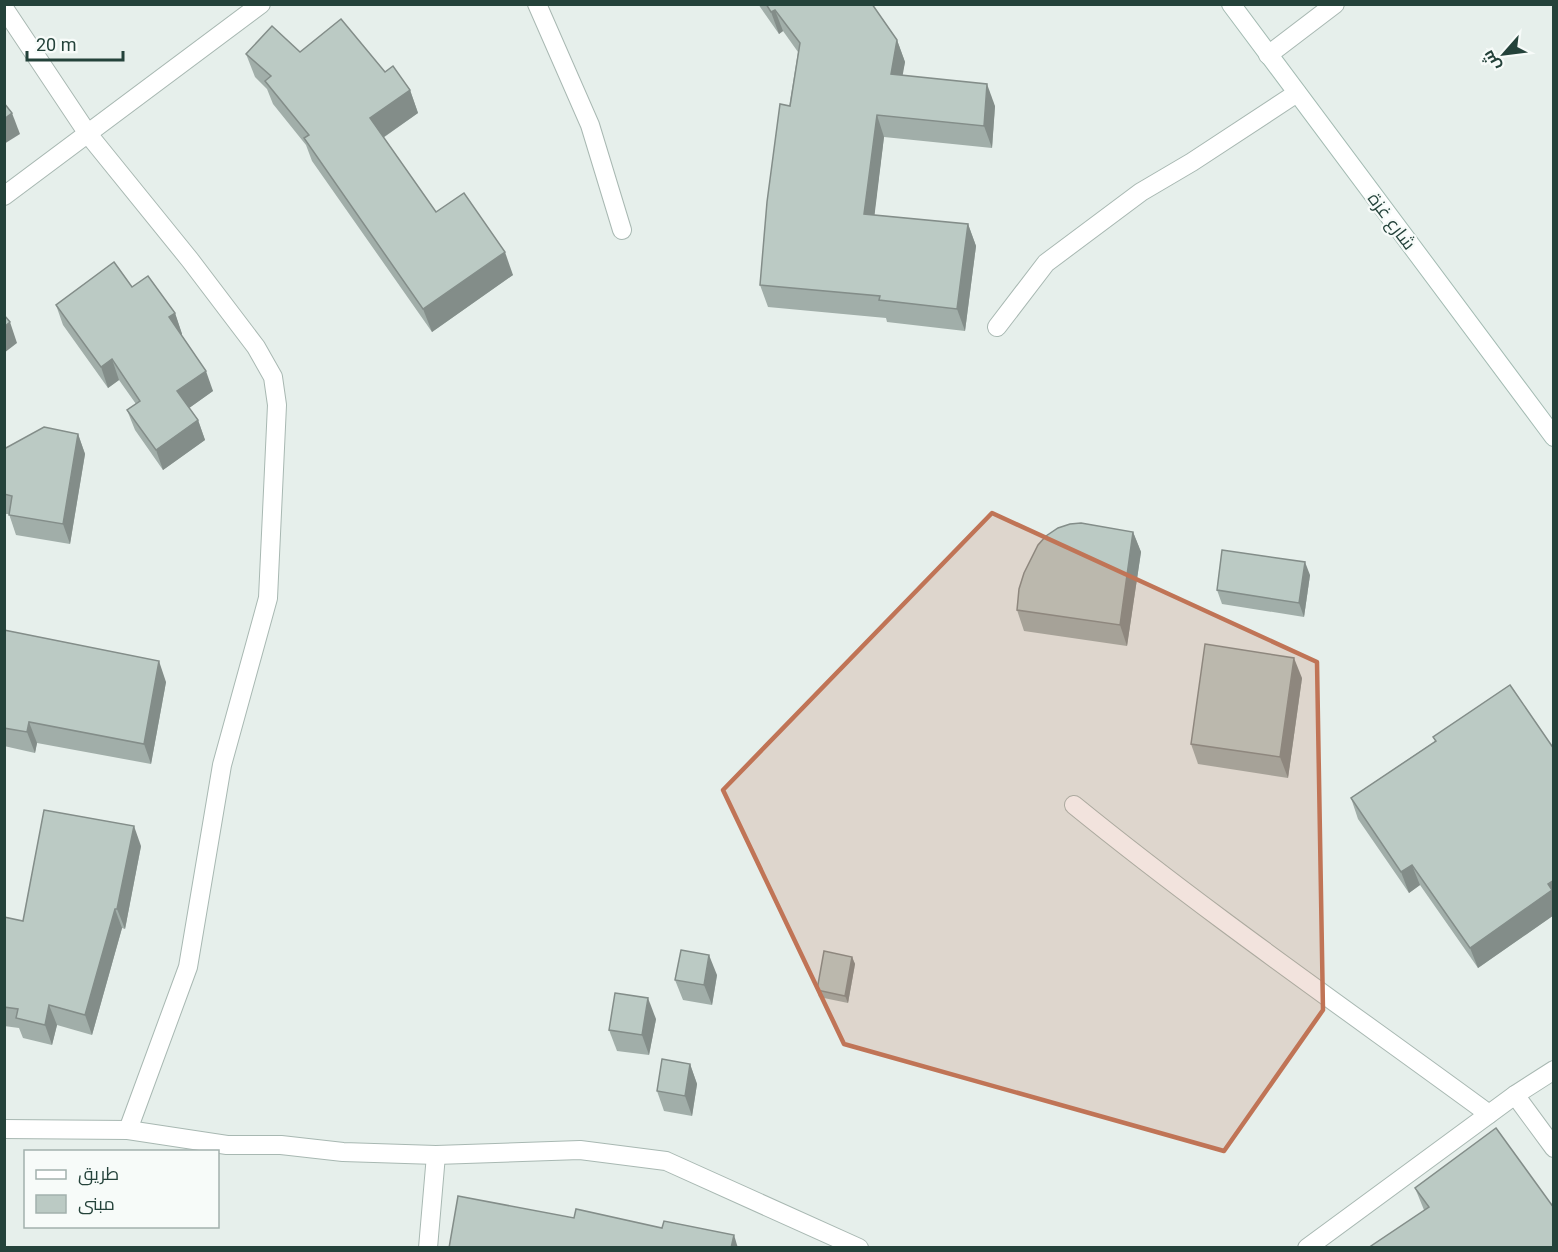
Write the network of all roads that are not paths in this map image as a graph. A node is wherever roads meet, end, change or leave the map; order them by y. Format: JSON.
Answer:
{"nodes":[{"id":1,"x":261,"y":4,"type":"edge"},
{"id":2,"x":537,"y":4,"type":"edge"},
{"id":3,"x":1231,"y":4,"type":"edge"},
{"id":4,"x":1335,"y":4,"type":"edge"},
{"id":5,"x":4,"y":8,"type":"edge"},
{"id":6,"x":1268,"y":55,"type":"junction"},
{"id":7,"x":1297,"y":93,"type":"junction"},
{"id":8,"x":88,"y":134,"type":"junction"},
{"id":9,"x":4,"y":196,"type":"edge"},
{"id":10,"x":622,"y":230,"type":"dead end"},
{"id":11,"x":997,"y":327,"type":"dead end"},
{"id":12,"x":1554,"y":437,"type":"edge"},
{"id":13,"x":1074,"y":805,"type":"dead end"},
{"id":14,"x":1554,"y":1070,"type":"edge"},
{"id":15,"x":1515,"y":1095,"type":"junction"},
{"id":16,"x":1489,"y":1114,"type":"junction"},
{"id":17,"x":4,"y":1129,"type":"edge"},
{"id":18,"x":128,"y":1130,"type":"junction"},
{"id":19,"x":1554,"y":1148,"type":"edge"},
{"id":20,"x":436,"y":1155,"type":"junction"},
{"id":21,"x":428,"y":1248,"type":"edge"},
{"id":22,"x":859,"y":1248,"type":"edge"},
{"id":23,"x":1307,"y":1248,"type":"edge"}],
"edges":[{"from":1,"to":8,"type":"street"},
{"from":2,"to":10,"type":"street"},
{"from":3,"to":6,"type":"street","name":"شارع غزة"},
{"from":4,"to":6,"type":"street"},
{"from":5,"to":8,"type":"street"},
{"from":6,"to":7,"type":"street","name":"شارع غزة"},
{"from":7,"to":11,"type":"street"},
{"from":7,"to":12,"type":"street","name":"شارع غزة"},
{"from":8,"to":9,"type":"street"},
{"from":8,"to":18,"type":"street"},
{"from":13,"to":16,"type":"street"},
{"from":14,"to":15,"type":"street"},
{"from":15,"to":16,"type":"street"},
{"from":15,"to":19,"type":"street"},
{"from":16,"to":23,"type":"street"},
{"from":17,"to":18,"type":"street"},
{"from":18,"to":20,"type":"street"},
{"from":20,"to":21,"type":"street"},
{"from":20,"to":22,"type":"street"}]}
